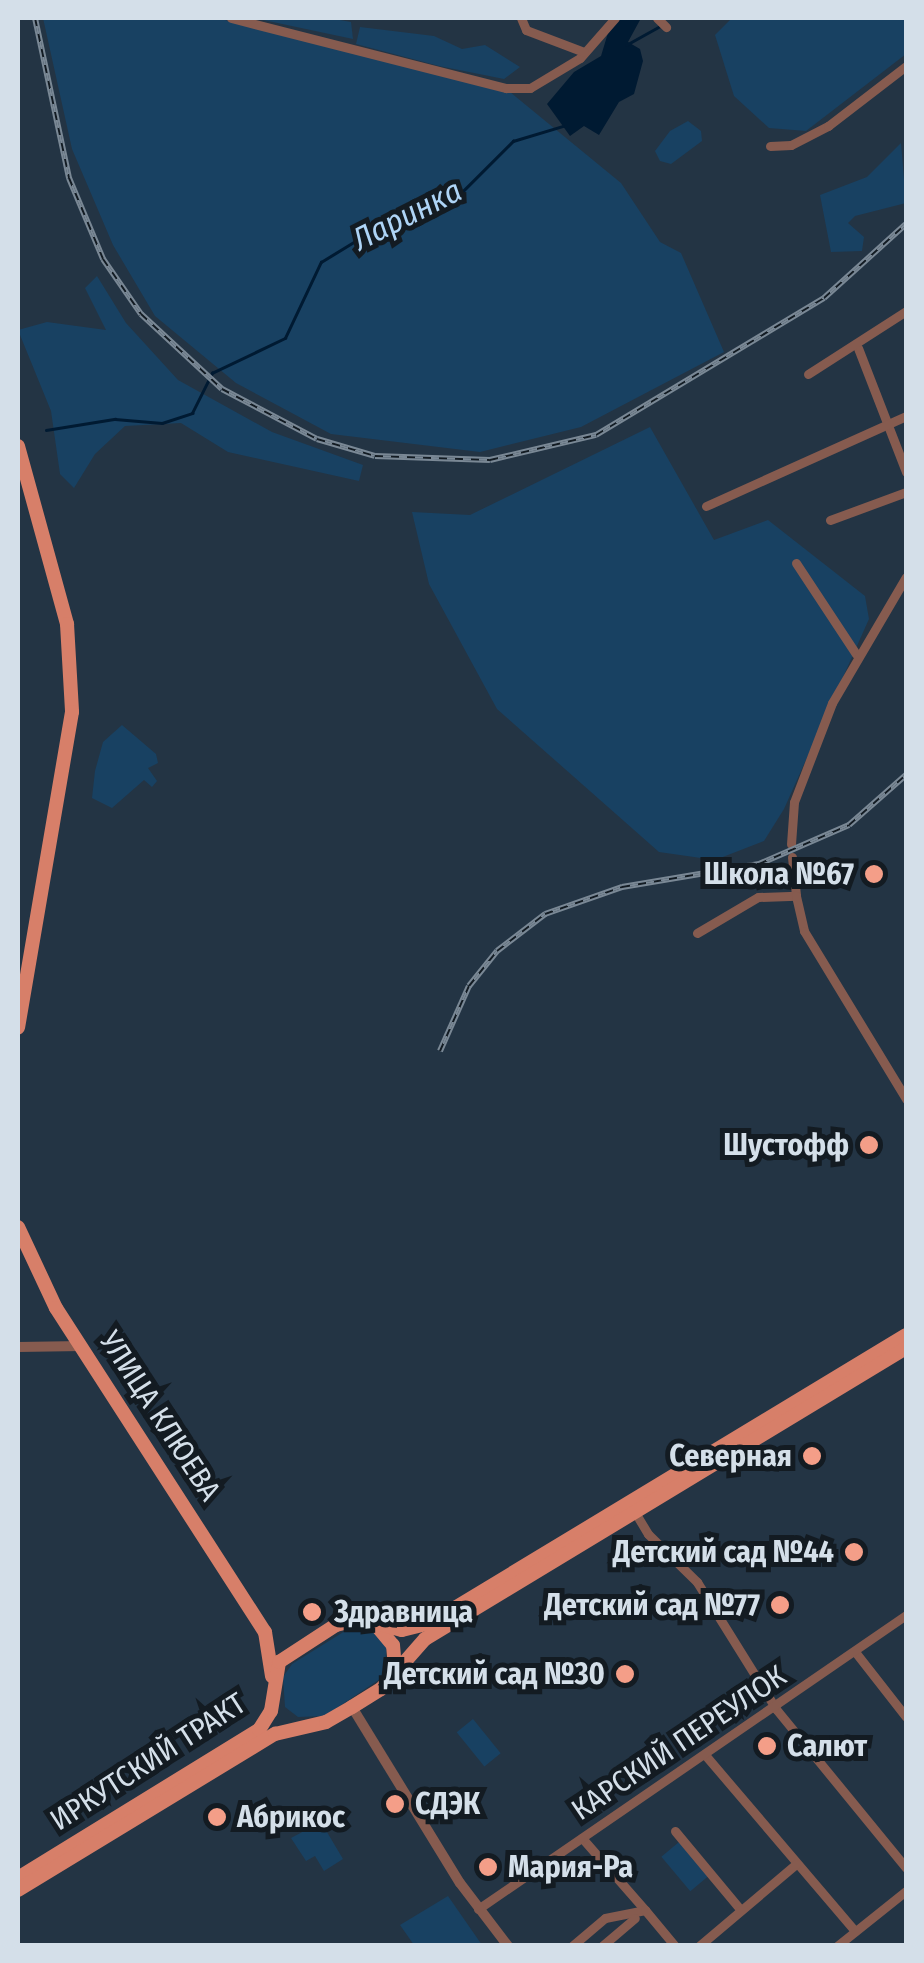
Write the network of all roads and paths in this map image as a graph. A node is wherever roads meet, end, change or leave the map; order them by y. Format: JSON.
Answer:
{"nodes":[{"id":1,"x":231,"y":18,"type":"edge"},
{"id":2,"x":522,"y":18,"type":"edge"},
{"id":3,"x":615,"y":18,"type":"edge"},
{"id":4,"x":584,"y":52,"type":"junction"},
{"id":5,"x":906,"y":66,"type":"edge"},
{"id":6,"x":770,"y":146,"type":"dead end"},
{"id":7,"x":906,"y":311,"type":"edge"},
{"id":8,"x":858,"y":348,"type":"junction"},
{"id":9,"x":808,"y":374,"type":"dead end"},
{"id":10,"x":906,"y":416,"type":"edge"},
{"id":11,"x":890,"y":426,"type":"junction"},
{"id":12,"x":18,"y":446,"type":"edge"},
{"id":13,"x":906,"y":472,"type":"edge"},
{"id":14,"x":906,"y":492,"type":"edge"},
{"id":15,"x":706,"y":506,"type":"dead end"},
{"id":16,"x":830,"y":520,"type":"dead end"},
{"id":17,"x":796,"y":563,"type":"dead end"},
{"id":18,"x":906,"y":577,"type":"edge"},
{"id":19,"x":856,"y":654,"type":"junction"},
{"id":20,"x":791,"y":844,"type":"dead end"},
{"id":21,"x":792,"y":857,"type":"dead end"},
{"id":22,"x":796,"y":896,"type":"junction"},
{"id":23,"x":697,"y":933,"type":"dead end"},
{"id":24,"x":18,"y":1026,"type":"edge"},
{"id":25,"x":906,"y":1099,"type":"edge"},
{"id":26,"x":18,"y":1226,"type":"edge"},
{"id":27,"x":906,"y":1335,"type":"edge"},
{"id":28,"x":82,"y":1346,"type":"junction"},
{"id":29,"x":18,"y":1347,"type":"edge"},
{"id":30,"x":906,"y":1348,"type":"edge"},
{"id":31,"x":632,"y":1508,"type":"junction"},
{"id":32,"x":906,"y":1615,"type":"edge"},
{"id":33,"x":376,"y":1625,"type":"junction"},
{"id":34,"x":264,"y":1632,"type":"junction"},
{"id":35,"x":310,"y":1642,"type":"junction"},
{"id":36,"x":856,"y":1653,"type":"junction"},
{"id":37,"x":394,"y":1671,"type":"junction"},
{"id":38,"x":272,"y":1677,"type":"junction"},
{"id":39,"x":352,"y":1707,"type":"junction"},
{"id":40,"x":776,"y":1709,"type":"junction"},
{"id":41,"x":906,"y":1718,"type":"edge"},
{"id":42,"x":706,"y":1756,"type":"junction"},
{"id":43,"x":676,"y":1832,"type":"dead end"},
{"id":44,"x":582,"y":1838,"type":"junction"},
{"id":45,"x":796,"y":1864,"type":"junction"},
{"id":46,"x":906,"y":1868,"type":"edge"},
{"id":47,"x":18,"y":1878,"type":"edge"},
{"id":48,"x":18,"y":1890,"type":"edge"},
{"id":49,"x":906,"y":1891,"type":"edge"},
{"id":50,"x":478,"y":1910,"type":"junction"},
{"id":51,"x":740,"y":1910,"type":"junction"},
{"id":52,"x":641,"y":1913,"type":"junction"},
{"id":53,"x":855,"y":1931,"type":"junction"},
{"id":54,"x":508,"y":1946,"type":"edge"},
{"id":55,"x":572,"y":1946,"type":"edge"},
{"id":56,"x":602,"y":1946,"type":"edge"},
{"id":57,"x":675,"y":1946,"type":"edge"},
{"id":58,"x":700,"y":1946,"type":"edge"},
{"id":59,"x":836,"y":1946,"type":"edge"}],
"edges":[{"from":1,"to":4,"type":"street"},
{"from":2,"to":4,"type":"street"},
{"from":3,"to":4,"type":"street"},
{"from":5,"to":6,"type":"street"},
{"from":7,"to":8,"type":"street"},
{"from":8,"to":9,"type":"street"},
{"from":8,"to":11,"type":"street"},
{"from":10,"to":11,"type":"street"},
{"from":11,"to":13,"type":"street"},
{"from":11,"to":15,"type":"street"},
{"from":12,"to":24,"type":"main road"},
{"from":14,"to":16,"type":"street"},
{"from":17,"to":19,"type":"street"},
{"from":18,"to":19,"type":"street"},
{"from":19,"to":20,"type":"street"},
{"from":21,"to":22,"type":"street"},
{"from":22,"to":23,"type":"street"},
{"from":22,"to":25,"type":"street"},
{"from":26,"to":28,"type":"main road","name":"УЛИЦА КЛЮЕВА"},
{"from":27,"to":31,"type":"main road","name":"ИРКУТСКИЙ ТРАКТ"},
{"from":28,"to":29,"type":"street"},
{"from":28,"to":34,"type":"main road","name":"УЛИЦА КЛЮЕВА"},
{"from":30,"to":31,"type":"main road","name":"ИРКУТСКИЙ ТРАКТ"},
{"from":31,"to":33,"type":"main road","name":"ИРКУТСКИЙ ТРАКТ"},
{"from":31,"to":37,"type":"main road","name":"ИРКУТСКИЙ ТРАКТ"},
{"from":31,"to":40,"type":"street"},
{"from":32,"to":36,"type":"street","name":"КАРСКИЙ ПЕРЕУЛОК"},
{"from":33,"to":35,"type":"main road","name":"ИРКУТСКИЙ ТРАКТ"},
{"from":33,"to":37,"type":"main road"},
{"from":34,"to":35,"type":"main road"},
{"from":34,"to":38,"type":"main road","name":"УЛИЦА КЛЮЕВА"},
{"from":35,"to":38,"type":"main road","name":"ИРКУТСКИЙ ТРАКТ"},
{"from":36,"to":40,"type":"street","name":"КАРСКИЙ ПЕРЕУЛОК"},
{"from":36,"to":41,"type":"street"},
{"from":37,"to":39,"type":"main road","name":"ИРКУТСКИЙ ТРАКТ"},
{"from":38,"to":47,"type":"main road","name":"ИРКУТСКИЙ ТРАКТ"},
{"from":39,"to":48,"type":"main road","name":"ИРКУТСКИЙ ТРАКТ"},
{"from":39,"to":50,"type":"street"},
{"from":40,"to":42,"type":"street","name":"КАРСКИЙ ПЕРЕУЛОК"},
{"from":40,"to":46,"type":"street"},
{"from":42,"to":44,"type":"street","name":"КАРСКИЙ ПЕРЕУЛОК"},
{"from":42,"to":45,"type":"street"},
{"from":43,"to":51,"type":"street"},
{"from":44,"to":50,"type":"street","name":"КАРСКИЙ ПЕРЕУЛОК"},
{"from":44,"to":52,"type":"street"},
{"from":45,"to":51,"type":"street"},
{"from":45,"to":53,"type":"street"},
{"from":49,"to":53,"type":"street"},
{"from":50,"to":54,"type":"street"},
{"from":51,"to":58,"type":"street"},
{"from":52,"to":55,"type":"street"},
{"from":52,"to":56,"type":"street"},
{"from":52,"to":57,"type":"street"},
{"from":53,"to":59,"type":"street"}]}
